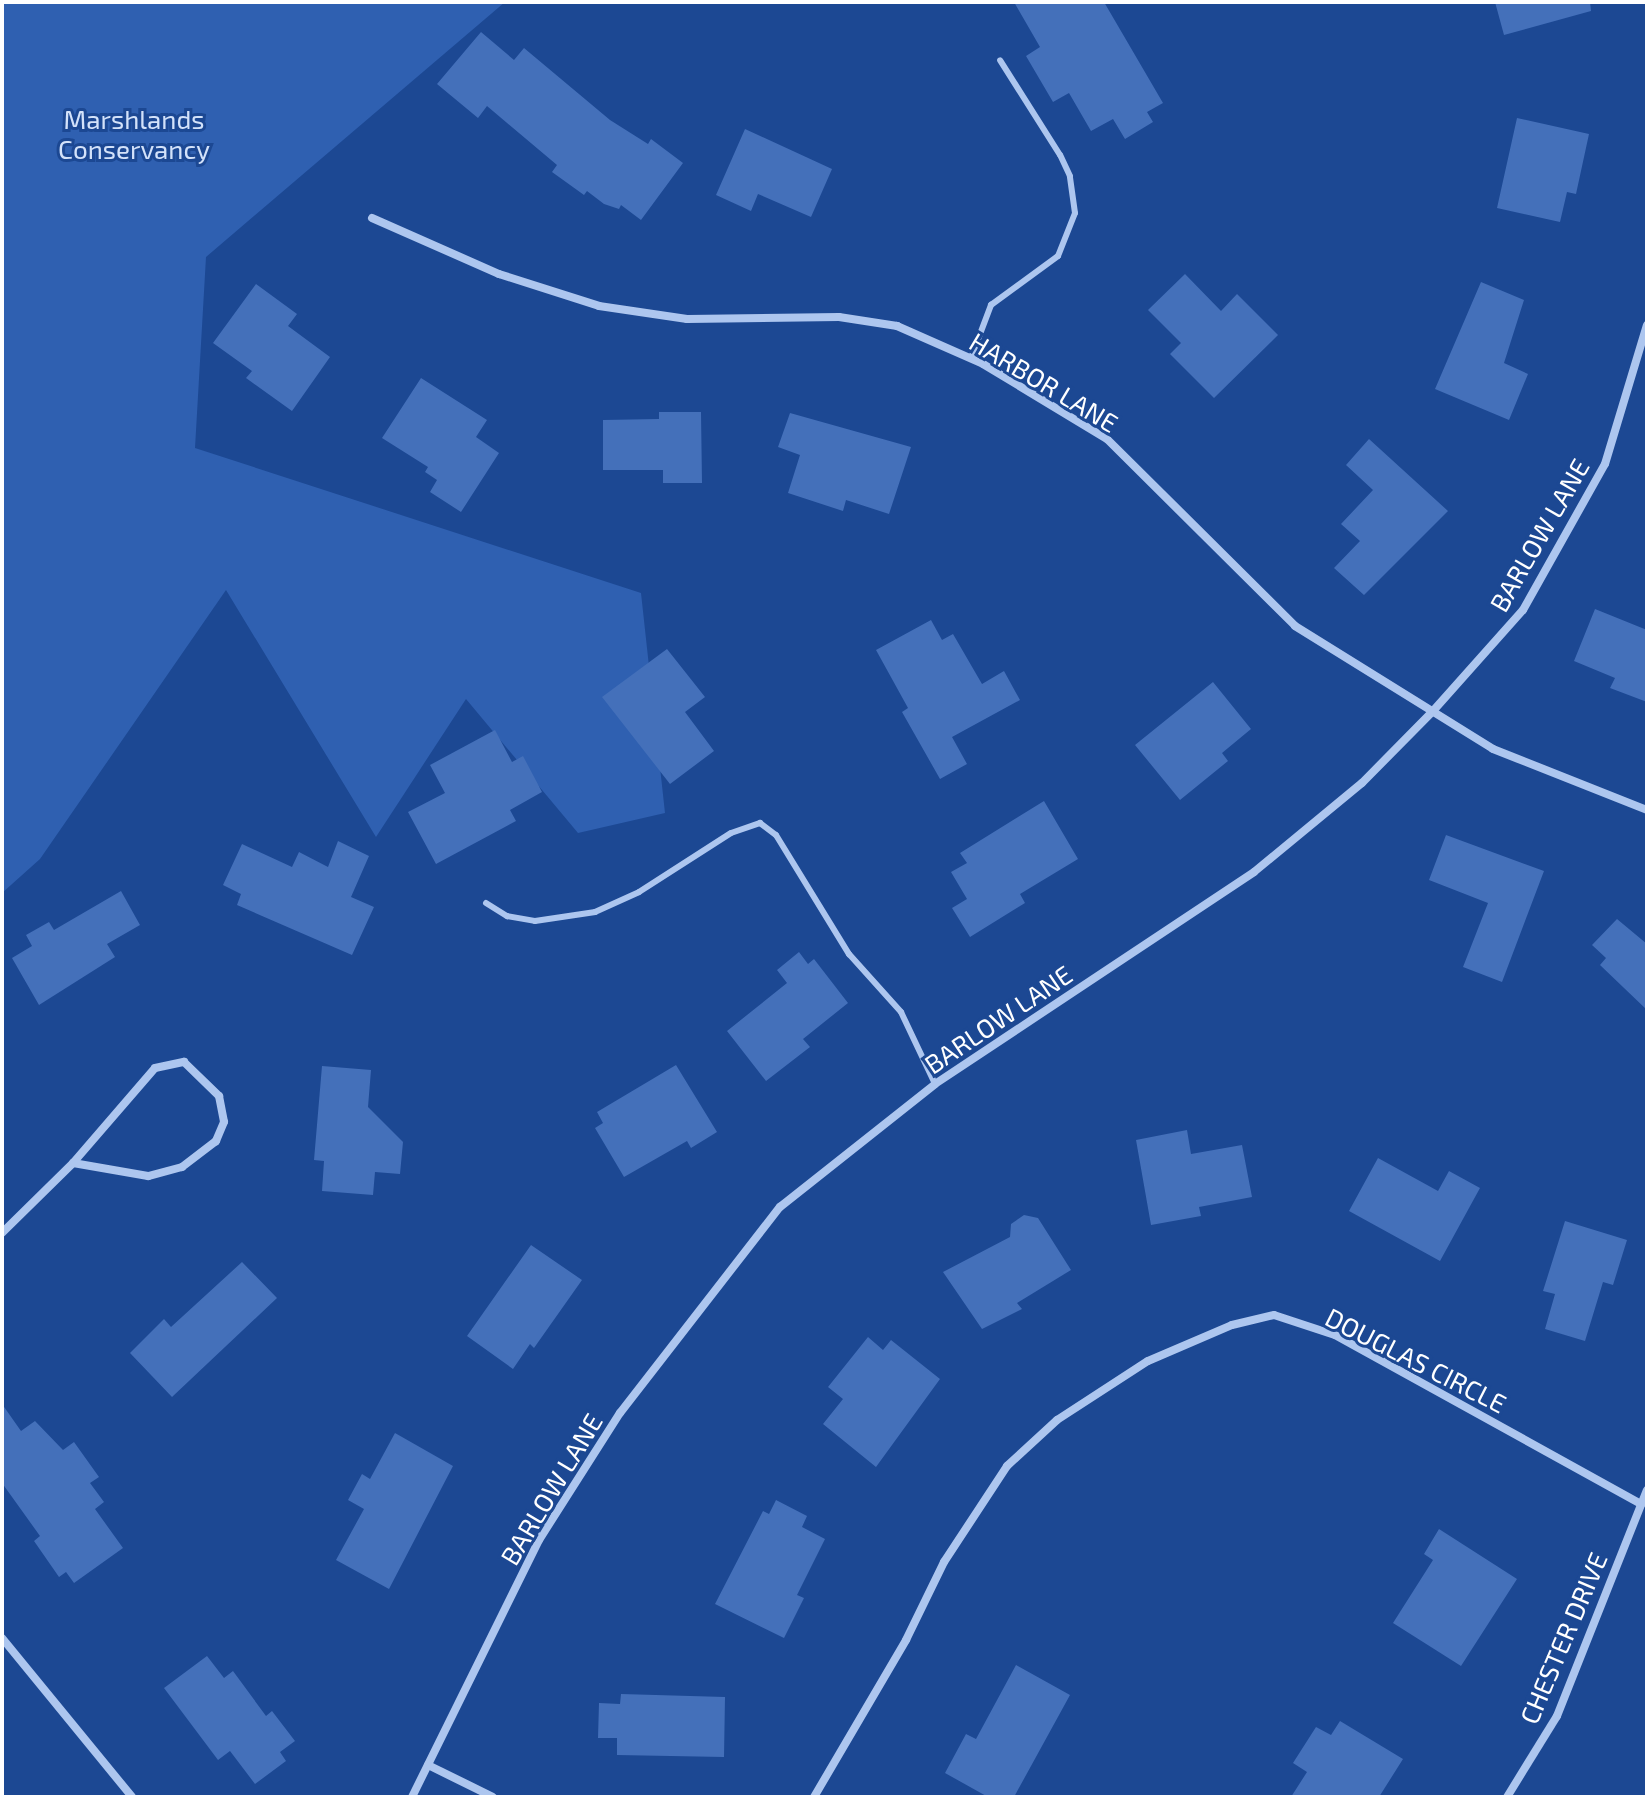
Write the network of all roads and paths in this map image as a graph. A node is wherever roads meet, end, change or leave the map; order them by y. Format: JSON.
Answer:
{"nodes":[{"id":1,"x":1000,"y":60,"type":"dead end"},
{"id":2,"x":372,"y":218,"type":"dead end"},
{"id":3,"x":1647,"y":325,"type":"edge"},
{"id":4,"x":971,"y":358,"type":"junction"},
{"id":5,"x":1433,"y":711,"type":"junction"},
{"id":6,"x":1647,"y":810,"type":"edge"},
{"id":7,"x":486,"y":903,"type":"dead end"},
{"id":8,"x":935,"y":1084,"type":"junction"},
{"id":9,"x":73,"y":1163,"type":"junction"},
{"id":10,"x":2,"y":1233,"type":"edge"},
{"id":11,"x":1647,"y":1490,"type":"edge"},
{"id":12,"x":1641,"y":1504,"type":"junction"},
{"id":13,"x":2,"y":1638,"type":"edge"},
{"id":14,"x":428,"y":1765,"type":"junction"},
{"id":15,"x":132,"y":1797,"type":"edge"},
{"id":16,"x":412,"y":1797,"type":"edge"},
{"id":17,"x":493,"y":1797,"type":"edge"},
{"id":18,"x":814,"y":1797,"type":"edge"},
{"id":19,"x":1507,"y":1797,"type":"edge"}],
"edges":[{"from":1,"to":4,"type":"lane"},
{"from":2,"to":4,"type":"street","name":"HARBOR LANE"},
{"from":3,"to":5,"type":"street","name":"BARLOW LANE"},
{"from":4,"to":5,"type":"street","name":"HARBOR LANE"},
{"from":5,"to":6,"type":"street","name":"HARBOR LANE"},
{"from":5,"to":8,"type":"street","name":"BARLOW LANE"},
{"from":7,"to":8,"type":"lane"},
{"from":8,"to":14,"type":"street","name":"BARLOW LANE"},
{"from":9,"to":9,"type":"street"},
{"from":9,"to":10,"type":"street"},
{"from":11,"to":12,"type":"street","name":"CHESTER DRIVE"},
{"from":12,"to":18,"type":"street","name":"DOUGLAS CIRCLE"},
{"from":12,"to":19,"type":"street","name":"CHESTER DRIVE"},
{"from":13,"to":15,"type":"street"},
{"from":14,"to":16,"type":"street","name":"BARLOW LANE"},
{"from":14,"to":17,"type":"street"}]}
